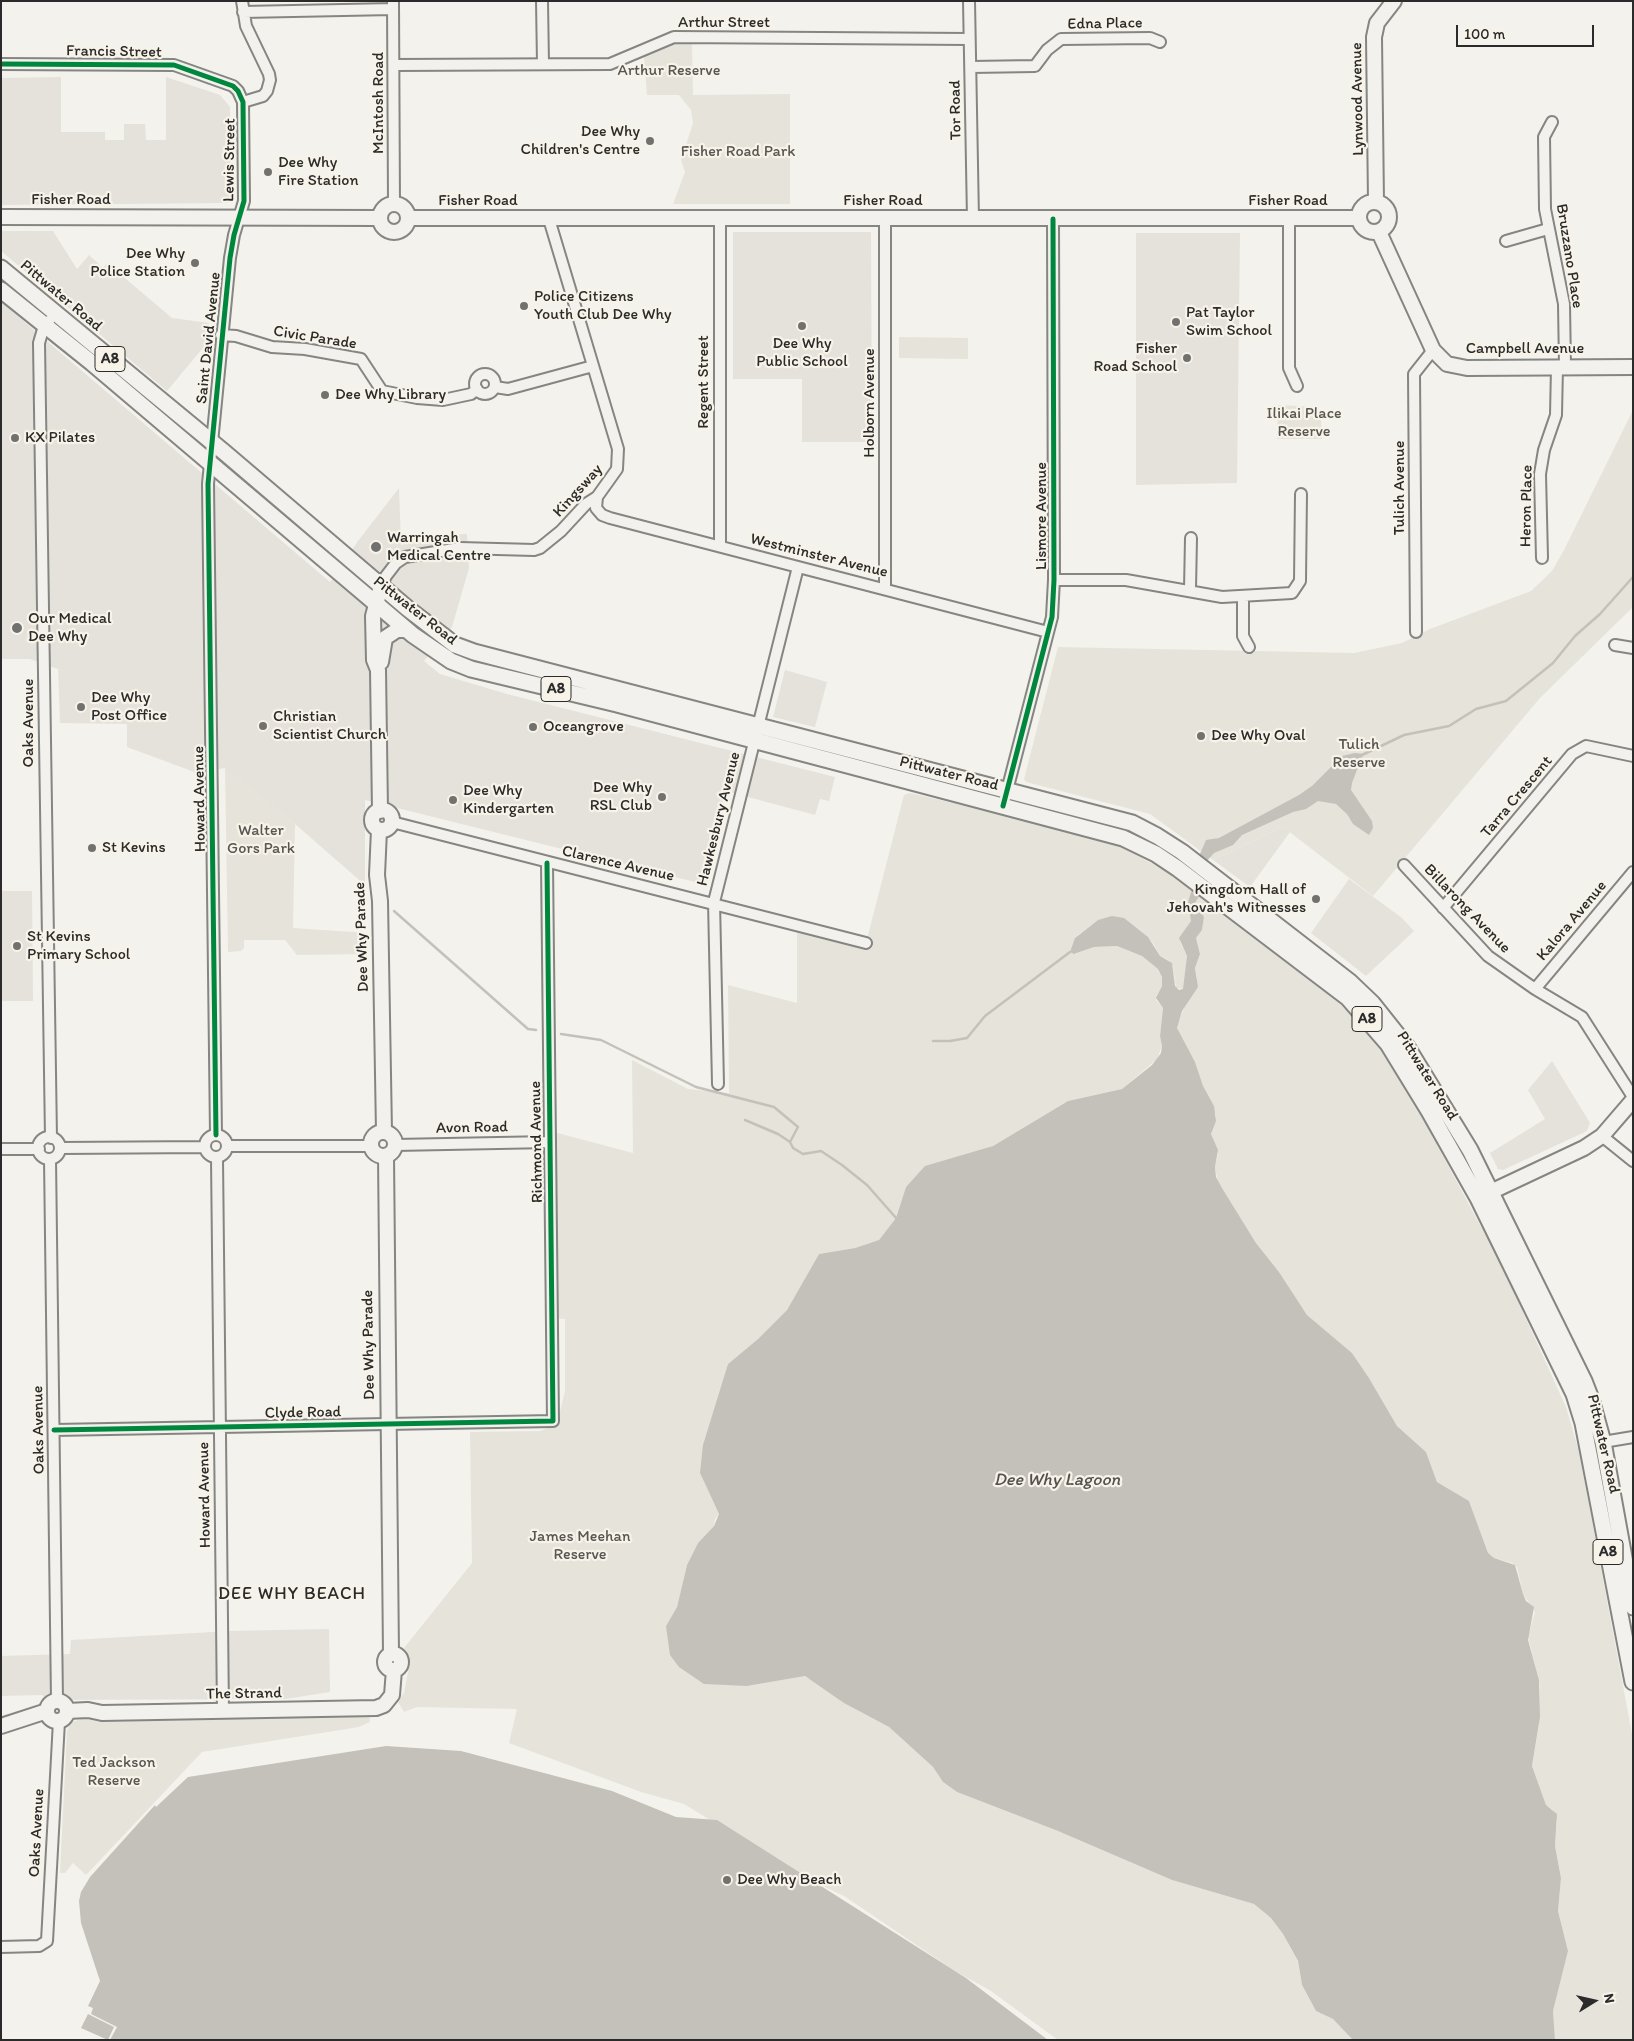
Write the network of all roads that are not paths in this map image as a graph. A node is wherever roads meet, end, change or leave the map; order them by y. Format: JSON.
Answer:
{"nodes":[{"id":1,"x":542,"y":1,"type":"edge"},
{"id":2,"x":969,"y":1,"type":"edge"},
{"id":3,"x":1393,"y":2,"type":"edge"},
{"id":4,"x":393,"y":5,"type":"edge"},
{"id":5,"x":242,"y":6,"type":"edge"},
{"id":6,"x":969,"y":39,"type":"junction"},
{"id":7,"x":1160,"y":42,"type":"dead end"},
{"id":8,"x":1,"y":64,"type":"edge"},
{"id":9,"x":543,"y":64,"type":"junction"},
{"id":10,"x":394,"y":65,"type":"junction"},
{"id":11,"x":970,"y":67,"type":"junction"},
{"id":12,"x":243,"y":102,"type":"junction"},
{"id":13,"x":1552,"y":122,"type":"dead end"},
{"id":14,"x":1376,"y":202,"type":"junction"},
{"id":15,"x":394,"y":205,"type":"junction"},
{"id":16,"x":1,"y":217,"type":"edge"},
{"id":17,"x":240,"y":218,"type":"junction"},
{"id":18,"x":380,"y":218,"type":"junction"},
{"id":19,"x":408,"y":218,"type":"junction"},
{"id":20,"x":720,"y":218,"type":"junction"},
{"id":21,"x":886,"y":218,"type":"junction"},
{"id":22,"x":1359,"y":218,"type":"junction"},
{"id":23,"x":549,"y":219,"type":"junction"},
{"id":24,"x":973,"y":219,"type":"junction"},
{"id":25,"x":1052,"y":219,"type":"junction"},
{"id":26,"x":1289,"y":219,"type":"junction"},
{"id":27,"x":1548,"y":229,"type":"junction"},
{"id":28,"x":1379,"y":232,"type":"junction"},
{"id":29,"x":1506,"y":241,"type":"dead end"},
{"id":30,"x":1,"y":268,"type":"edge"},
{"id":31,"x":1,"y":290,"type":"edge"},
{"id":32,"x":56,"y":313,"type":"junction"},
{"id":33,"x":44,"y":326,"type":"junction"},
{"id":34,"x":221,"y":335,"type":"junction"},
{"id":35,"x":1433,"y":350,"type":"junction"},
{"id":36,"x":593,"y":366,"type":"junction"},
{"id":37,"x":1561,"y":367,"type":"junction"},
{"id":38,"x":1633,"y":367,"type":"edge"},
{"id":39,"x":1297,"y":386,"type":"dead end"},
{"id":40,"x":494,"y":387,"type":"junction"},
{"id":41,"x":477,"y":389,"type":"junction"},
{"id":42,"x":211,"y":442,"type":"junction"},
{"id":43,"x":210,"y":463,"type":"junction"},
{"id":44,"x":1301,"y":494,"type":"dead end"},
{"id":45,"x":597,"y":497,"type":"junction"},
{"id":46,"x":1191,"y":538,"type":"dead end"},
{"id":47,"x":720,"y":545,"type":"junction"},
{"id":48,"x":1542,"y":558,"type":"dead end"},
{"id":49,"x":798,"y":566,"type":"junction"},
{"id":50,"x":1054,"y":580,"type":"junction"},
{"id":51,"x":381,"y":586,"type":"junction"},
{"id":52,"x":885,"y":588,"type":"junction"},
{"id":53,"x":1190,"y":589,"type":"junction"},
{"id":54,"x":1243,"y":596,"type":"junction"},
{"id":55,"x":376,"y":604,"type":"junction"},
{"id":56,"x":407,"y":630,"type":"junction"},
{"id":57,"x":1048,"y":632,"type":"junction"},
{"id":58,"x":1416,"y":632,"type":"dead end"},
{"id":59,"x":1615,"y":645,"type":"dead end"},
{"id":60,"x":1249,"y":646,"type":"dead end"},
{"id":61,"x":1633,"y":648,"type":"edge"},
{"id":62,"x":378,"y":670,"type":"junction"},
{"id":63,"x":757,"y":726,"type":"junction"},
{"id":64,"x":754,"y":742,"type":"junction"},
{"id":65,"x":1633,"y":756,"type":"edge"},
{"id":66,"x":1008,"y":790,"type":"junction"},
{"id":67,"x":1004,"y":806,"type":"junction"},
{"id":68,"x":380,"y":810,"type":"junction"},
{"id":69,"x":392,"y":822,"type":"junction"},
{"id":70,"x":380,"y":830,"type":"junction"},
{"id":71,"x":547,"y":863,"type":"junction"},
{"id":72,"x":1404,"y":865,"type":"dead end"},
{"id":73,"x":1633,"y":872,"type":"edge"},
{"id":74,"x":714,"y":902,"type":"junction"},
{"id":75,"x":1444,"y":908,"type":"junction"},
{"id":76,"x":866,"y":943,"type":"dead end"},
{"id":77,"x":1535,"y":989,"type":"junction"},
{"id":78,"x":718,"y":1084,"type":"dead end"},
{"id":79,"x":1633,"y":1098,"type":"edge"},
{"id":80,"x":384,"y":1132,"type":"junction"},
{"id":81,"x":216,"y":1135,"type":"junction"},
{"id":82,"x":1602,"y":1136,"type":"junction"},
{"id":83,"x":51,"y":1138,"type":"junction"},
{"id":84,"x":550,"y":1142,"type":"junction"},
{"id":85,"x":395,"y":1145,"type":"junction"},
{"id":86,"x":228,"y":1146,"type":"junction"},
{"id":87,"x":371,"y":1146,"type":"junction"},
{"id":88,"x":205,"y":1147,"type":"junction"},
{"id":89,"x":38,"y":1148,"type":"junction"},
{"id":90,"x":60,"y":1148,"type":"junction"},
{"id":91,"x":1,"y":1149,"type":"edge"},
{"id":92,"x":386,"y":1156,"type":"junction"},
{"id":93,"x":217,"y":1158,"type":"junction"},
{"id":94,"x":50,"y":1159,"type":"junction"},
{"id":95,"x":1633,"y":1161,"type":"edge"},
{"id":96,"x":1492,"y":1191,"type":"junction"},
{"id":97,"x":1478,"y":1198,"type":"junction"},
{"id":98,"x":553,"y":1421,"type":"joint"},
{"id":99,"x":387,"y":1424,"type":"junction"},
{"id":100,"x":220,"y":1426,"type":"junction"},
{"id":101,"x":54,"y":1430,"type":"junction"},
{"id":102,"x":1633,"y":1437,"type":"edge"},
{"id":103,"x":1603,"y":1442,"type":"junction"},
{"id":104,"x":1633,"y":1607,"type":"edge"},
{"id":105,"x":391,"y":1654,"type":"joint"},
{"id":106,"x":1633,"y":1682,"type":"edge"},
{"id":107,"x":57,"y":1711,"type":"junction"},
{"id":108,"x":223,"y":1712,"type":"junction"},
{"id":109,"x":1,"y":1726,"type":"edge"},
{"id":110,"x":1,"y":1947,"type":"edge"}],
"edges":[{"from":1,"to":9,"type":"street"},
{"from":2,"to":6,"type":"street","name":"Tor Road"},
{"from":3,"to":14,"type":"main road","name":"Lynwood Avenue"},
{"from":4,"to":5,"type":"street"},
{"from":4,"to":10,"type":"street","name":"McIntosh Road"},
{"from":5,"to":12,"type":"street","name":"Lewis Street"},
{"from":6,"to":9,"type":"street","name":"Arthur Street"},
{"from":6,"to":11,"type":"street","name":"Tor Road"},
{"from":7,"to":11,"type":"street","name":"Edna Place"},
{"from":8,"to":12,"type":"street","name":"Francis Street"},
{"from":9,"to":10,"type":"street","name":"Arthur Street"},
{"from":10,"to":15,"type":"street","name":"McIntosh Road"},
{"from":11,"to":24,"type":"street","name":"Tor Road"},
{"from":12,"to":17,"type":"street","name":"Lewis Street"},
{"from":13,"to":27,"type":"street","name":"Bruzzano Place"},
{"from":14,"to":22,"type":"main road"},
{"from":14,"to":28,"type":"main road"},
{"from":15,"to":18,"type":"main road"},
{"from":15,"to":19,"type":"main road"},
{"from":16,"to":17,"type":"main road","name":"Fisher Road"},
{"from":17,"to":18,"type":"main road","name":"Fisher Road"},
{"from":17,"to":34,"type":"street","name":"Saint David Avenue"},
{"from":18,"to":19,"type":"main road"},
{"from":19,"to":23,"type":"main road","name":"Fisher Road"},
{"from":20,"to":21,"type":"main road","name":"Fisher Road"},
{"from":20,"to":23,"type":"main road","name":"Fisher Road"},
{"from":20,"to":47,"type":"street","name":"Regent Street"},
{"from":21,"to":24,"type":"main road","name":"Fisher Road"},
{"from":21,"to":52,"type":"street","name":"Holborn Avenue"},
{"from":22,"to":26,"type":"main road","name":"Fisher Road"},
{"from":22,"to":28,"type":"main road"},
{"from":23,"to":36,"type":"street","name":"Kingsway"},
{"from":24,"to":25,"type":"main road","name":"Fisher Road"},
{"from":25,"to":26,"type":"main road","name":"Fisher Road"},
{"from":25,"to":50,"type":"street","name":"Lismore Avenue"},
{"from":26,"to":39,"type":"street"},
{"from":27,"to":29,"type":"street"},
{"from":27,"to":37,"type":"street","name":"Bruzzano Place"},
{"from":28,"to":35,"type":"main road","name":"Campbell Avenue"},
{"from":30,"to":32,"type":"highway","name":"Pittwater Road","number":"A8"},
{"from":31,"to":33,"type":"highway","name":"Pittwater Road","number":"A8"},
{"from":32,"to":33,"type":"street"},
{"from":32,"to":42,"type":"highway","name":"Pittwater Road","number":"A8"},
{"from":33,"to":43,"type":"highway","name":"Pittwater Road","number":"A8"},
{"from":33,"to":83,"type":"street","name":"Oaks Avenue"},
{"from":34,"to":41,"type":"street","name":"Civic Parade"},
{"from":34,"to":42,"type":"street","name":"Saint David Avenue"},
{"from":35,"to":37,"type":"main road","name":"Campbell Avenue"},
{"from":35,"to":58,"type":"street","name":"Tulich Avenue"},
{"from":36,"to":40,"type":"street"},
{"from":36,"to":45,"type":"street","name":"Kingsway"},
{"from":37,"to":38,"type":"main road","name":"Campbell Avenue"},
{"from":37,"to":48,"type":"street","name":"Heron Place"},
{"from":40,"to":41,"type":"street"},
{"from":40,"to":41,"type":"street"},
{"from":42,"to":43,"type":"street","name":"Saint David Avenue"},
{"from":42,"to":51,"type":"highway","name":"Pittwater Road","number":"A8"},
{"from":43,"to":55,"type":"highway","name":"Pittwater Road","number":"A8"},
{"from":43,"to":81,"type":"street","name":"Howard Avenue"},
{"from":44,"to":54,"type":"street"},
{"from":45,"to":47,"type":"street","name":"Westminster Avenue"},
{"from":45,"to":51,"type":"street","name":"Kingsway"},
{"from":46,"to":53,"type":"street"},
{"from":47,"to":49,"type":"street","name":"Westminster Avenue"},
{"from":49,"to":52,"type":"street","name":"Westminster Avenue"},
{"from":49,"to":63,"type":"street","name":"Hawkesbury Avenue"},
{"from":50,"to":53,"type":"street"},
{"from":50,"to":57,"type":"street","name":"Lismore Avenue"},
{"from":51,"to":55,"type":"main road"},
{"from":51,"to":63,"type":"highway","name":"Pittwater Road","number":"A8"},
{"from":52,"to":57,"type":"street","name":"Westminster Avenue"},
{"from":53,"to":54,"type":"street"},
{"from":54,"to":60,"type":"street"},
{"from":55,"to":56,"type":"highway","name":"Pittwater Road","number":"A8"},
{"from":55,"to":62,"type":"main road"},
{"from":56,"to":62,"type":"main road"},
{"from":56,"to":64,"type":"highway","name":"Pittwater Road","number":"A8"},
{"from":57,"to":66,"type":"street","name":"Lismore Avenue"},
{"from":59,"to":61,"type":"street"},
{"from":62,"to":68,"type":"main road"},
{"from":63,"to":64,"type":"street","name":"Hawkesbury Avenue"},
{"from":63,"to":66,"type":"highway","name":"Pittwater Road","number":"A8"},
{"from":64,"to":67,"type":"highway","name":"Pittwater Road","number":"A8"},
{"from":64,"to":74,"type":"street","name":"Hawkesbury Avenue"},
{"from":65,"to":75,"type":"street","name":"Tarra Crescent"},
{"from":66,"to":67,"type":"street","name":"Lismore Avenue"},
{"from":66,"to":96,"type":"highway","name":"Pittwater Road","number":"A8"},
{"from":67,"to":97,"type":"highway","name":"Pittwater Road","number":"A8"},
{"from":68,"to":69,"type":"main road"},
{"from":68,"to":70,"type":"main road"},
{"from":69,"to":70,"type":"main road"},
{"from":69,"to":71,"type":"street","name":"Clarence Avenue"},
{"from":70,"to":80,"type":"main road","name":"Dee Why Parade"},
{"from":71,"to":74,"type":"street","name":"Clarence Avenue"},
{"from":71,"to":84,"type":"street","name":"Richmond Avenue"},
{"from":72,"to":75,"type":"street","name":"Billarong Avenue"},
{"from":73,"to":77,"type":"street","name":"Kalora Avenue"},
{"from":74,"to":76,"type":"street","name":"Clarence Avenue"},
{"from":74,"to":78,"type":"street","name":"Hawkesbury Avenue"},
{"from":75,"to":77,"type":"street","name":"Billarong Avenue"},
{"from":77,"to":79,"type":"street","name":"Billarong Avenue"},
{"from":79,"to":82,"type":"main road"},
{"from":80,"to":85,"type":"main road"},
{"from":80,"to":87,"type":"main road"},
{"from":81,"to":86,"type":"street"},
{"from":81,"to":88,"type":"street"},
{"from":82,"to":95,"type":"street"},
{"from":82,"to":96,"type":"main road"},
{"from":83,"to":89,"type":"street"},
{"from":83,"to":90,"type":"street"},
{"from":84,"to":85,"type":"street","name":"Avon Road"},
{"from":84,"to":98,"type":"street","name":"Richmond Avenue"},
{"from":85,"to":92,"type":"main road"},
{"from":86,"to":87,"type":"street"},
{"from":86,"to":93,"type":"street"},
{"from":87,"to":92,"type":"main road"},
{"from":88,"to":90,"type":"street"},
{"from":88,"to":93,"type":"street"},
{"from":89,"to":91,"type":"street"},
{"from":89,"to":94,"type":"street"},
{"from":90,"to":94,"type":"street"},
{"from":92,"to":99,"type":"main road","name":"Dee Why Parade"},
{"from":93,"to":100,"type":"street","name":"Howard Avenue"},
{"from":94,"to":101,"type":"street","name":"Oaks Avenue"},
{"from":96,"to":97,"type":"main road"},
{"from":96,"to":103,"type":"highway","name":"Pittwater Road","number":"A8"},
{"from":97,"to":106,"type":"highway","name":"Pittwater Road","number":"A8"},
{"from":98,"to":99,"type":"street","name":"Clyde Road"},
{"from":99,"to":100,"type":"street","name":"Clyde Road"},
{"from":99,"to":105,"type":"main road","name":"Dee Why Parade"},
{"from":100,"to":101,"type":"street","name":"Clyde Road"},
{"from":100,"to":108,"type":"street","name":"Howard Avenue"},
{"from":101,"to":107,"type":"street","name":"Oaks Avenue"},
{"from":102,"to":103,"type":"street"},
{"from":103,"to":104,"type":"highway","name":"Pittwater Road","number":"A8"},
{"from":105,"to":108,"type":"main road","name":"The Strand"},
{"from":107,"to":108,"type":"main road","name":"The Strand"},
{"from":107,"to":109,"type":"main road","name":"The Strand"},
{"from":107,"to":110,"type":"street","name":"Oaks Avenue"}]}
